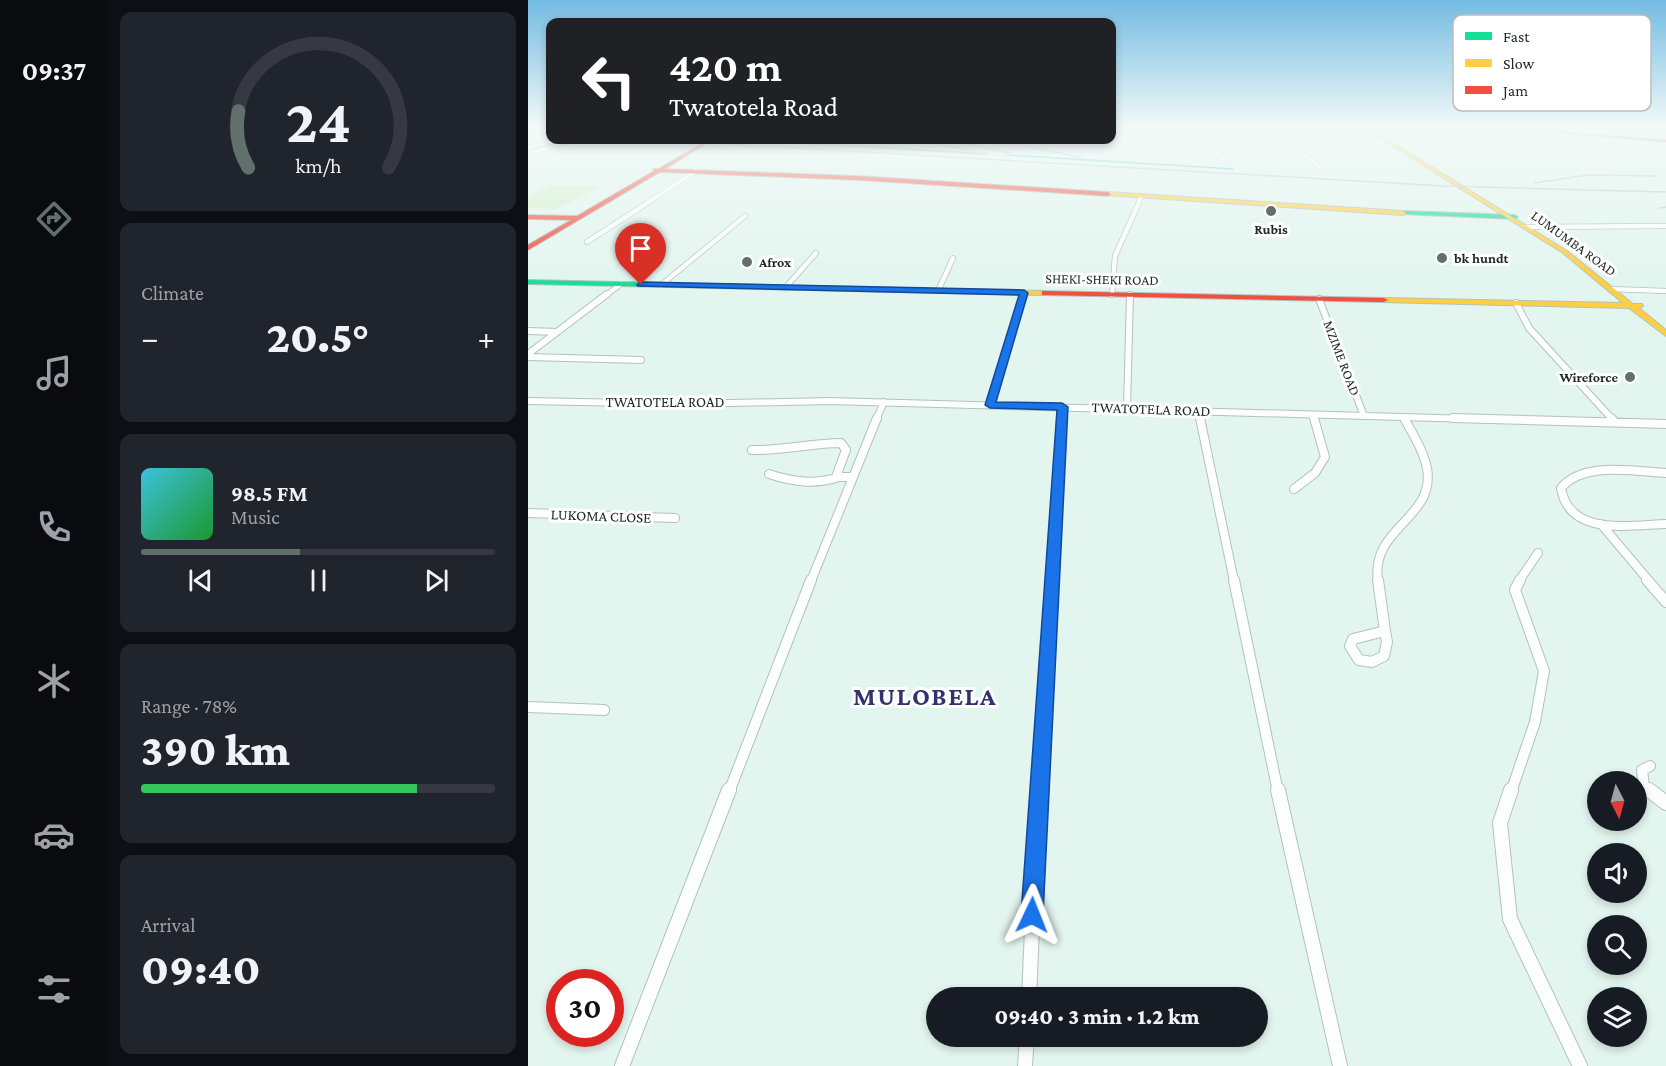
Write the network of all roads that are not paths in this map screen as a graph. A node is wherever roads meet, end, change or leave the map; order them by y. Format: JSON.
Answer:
{"nodes":[{"id":1,"x":645,"y":178,"type":"edge"},
{"id":2,"x":686,"y":178,"type":"edge"},
{"id":3,"x":849,"y":178,"type":"edge"},
{"id":4,"x":1448,"y":178,"type":"edge"},
{"id":5,"x":1450,"y":178,"type":"edge"},
{"id":6,"x":1141,"y":196,"type":"junction"},
{"id":7,"x":745,"y":216,"type":"dead end"},
{"id":8,"x":528,"y":217,"type":"edge"},
{"id":9,"x":1513,"y":217,"type":"junction"},
{"id":10,"x":575,"y":218,"type":"junction"},
{"id":11,"x":1666,"y":226,"type":"edge"},
{"id":12,"x":1529,"y":227,"type":"junction"},
{"id":13,"x":586,"y":242,"type":"dead end"},
{"id":14,"x":528,"y":243,"type":"edge"},
{"id":15,"x":528,"y":248,"type":"edge"},
{"id":16,"x":816,"y":253,"type":"dead end"},
{"id":17,"x":953,"y":258,"type":"dead end"},
{"id":18,"x":528,"y":282,"type":"edge"},
{"id":19,"x":621,"y":284,"type":"junction"},
{"id":20,"x":661,"y":285,"type":"junction"},
{"id":21,"x":785,"y":288,"type":"junction"},
{"id":22,"x":1613,"y":289,"type":"junction"},
{"id":23,"x":938,"y":291,"type":"junction"},
{"id":24,"x":1666,"y":291,"type":"edge"},
{"id":25,"x":1024,"y":293,"type":"junction"},
{"id":26,"x":1112,"y":295,"type":"junction"},
{"id":27,"x":1130,"y":295,"type":"junction"},
{"id":28,"x":1319,"y":299,"type":"junction"},
{"id":29,"x":1516,"y":303,"type":"junction"},
{"id":30,"x":1635,"y":306,"type":"junction"},
{"id":31,"x":1666,"y":326,"type":"edge"},
{"id":32,"x":528,"y":331,"type":"edge"},
{"id":33,"x":557,"y":332,"type":"junction"},
{"id":34,"x":1666,"y":334,"type":"edge"},
{"id":35,"x":528,"y":355,"type":"edge"},
{"id":36,"x":640,"y":360,"type":"dead end"},
{"id":37,"x":528,"y":401,"type":"edge"},
{"id":38,"x":884,"y":402,"type":"junction"},
{"id":39,"x":990,"y":405,"type":"junction"},
{"id":40,"x":1062,"y":407,"type":"junction"},
{"id":41,"x":1127,"y":408,"type":"junction"},
{"id":42,"x":1198,"y":411,"type":"junction"},
{"id":43,"x":1313,"y":415,"type":"junction"},
{"id":44,"x":1364,"y":416,"type":"junction"},
{"id":45,"x":1402,"y":417,"type":"junction"},
{"id":46,"x":1615,"y":422,"type":"junction"},
{"id":47,"x":1666,"y":424,"type":"edge"},
{"id":48,"x":752,"y":450,"type":"dead end"},
{"id":49,"x":1666,"y":473,"type":"edge"},
{"id":50,"x":769,"y":474,"type":"dead end"},
{"id":51,"x":839,"y":477,"type":"junction"},
{"id":52,"x":852,"y":477,"type":"junction"},
{"id":53,"x":1294,"y":489,"type":"dead end"},
{"id":54,"x":528,"y":513,"type":"edge"},
{"id":55,"x":675,"y":518,"type":"dead end"},
{"id":56,"x":1601,"y":524,"type":"junction"},
{"id":57,"x":1666,"y":524,"type":"edge"},
{"id":58,"x":1538,"y":553,"type":"dead end"},
{"id":59,"x":1666,"y":602,"type":"edge"},
{"id":60,"x":1386,"y":631,"type":"junction"},
{"id":61,"x":528,"y":707,"type":"edge"},
{"id":62,"x":604,"y":710,"type":"dead end"},
{"id":63,"x":1650,"y":766,"type":"dead end"},
{"id":64,"x":1666,"y":803,"type":"edge"},
{"id":65,"x":1029,"y":987,"type":"edge"},
{"id":66,"x":1026,"y":1047,"type":"edge"},
{"id":67,"x":622,"y":1066,"type":"edge"},
{"id":68,"x":1025,"y":1066,"type":"edge"},
{"id":69,"x":1340,"y":1066,"type":"edge"},
{"id":70,"x":1580,"y":1066,"type":"edge"}],
"edges":[{"from":1,"to":10,"type":"street"},
{"from":2,"to":13,"type":"street"},
{"from":3,"to":6,"type":"street"},
{"from":4,"to":9,"type":"street","name":"LUMUMBA ROAD"},
{"from":5,"to":9,"type":"street","name":"LUMUMBA ROAD"},
{"from":6,"to":9,"type":"street"},
{"from":6,"to":26,"type":"street"},
{"from":7,"to":20,"type":"street"},
{"from":8,"to":10,"type":"street"},
{"from":9,"to":12,"type":"street","name":"LUMUMBA ROAD"},
{"from":10,"to":14,"type":"street"},
{"from":10,"to":15,"type":"street"},
{"from":11,"to":12,"type":"street"},
{"from":12,"to":22,"type":"street","name":"LUMUMBA ROAD"},
{"from":16,"to":21,"type":"street"},
{"from":17,"to":23,"type":"street"},
{"from":18,"to":19,"type":"street","name":"SHEKI-SHEKI ROAD"},
{"from":19,"to":20,"type":"street","name":"SHEKI-SHEKI ROAD"},
{"from":19,"to":33,"type":"street"},
{"from":20,"to":21,"type":"street","name":"SHEKI-SHEKI ROAD"},
{"from":21,"to":23,"type":"street","name":"SHEKI-SHEKI ROAD"},
{"from":22,"to":24,"type":"street"},
{"from":22,"to":30,"type":"street","name":"LUMUMBA ROAD"},
{"from":23,"to":25,"type":"street","name":"SHEKI-SHEKI ROAD"},
{"from":25,"to":26,"type":"street","name":"SHEKI-SHEKI ROAD"},
{"from":25,"to":39,"type":"street"},
{"from":26,"to":27,"type":"street","name":"SHEKI-SHEKI ROAD"},
{"from":27,"to":28,"type":"street","name":"SHEKI-SHEKI ROAD"},
{"from":27,"to":41,"type":"street"},
{"from":28,"to":29,"type":"street","name":"SHEKI-SHEKI ROAD"},
{"from":28,"to":44,"type":"street","name":"MZIME ROAD"},
{"from":29,"to":30,"type":"street","name":"SHEKI-SHEKI ROAD"},
{"from":29,"to":46,"type":"street"},
{"from":30,"to":31,"type":"street","name":"LUMUMBA ROAD"},
{"from":30,"to":34,"type":"street","name":"LUMUMBA ROAD"},
{"from":32,"to":33,"type":"street"},
{"from":33,"to":35,"type":"street"},
{"from":35,"to":36,"type":"street"},
{"from":37,"to":38,"type":"street","name":"TWATOTELA ROAD"},
{"from":38,"to":39,"type":"street","name":"TWATOTELA ROAD"},
{"from":38,"to":52,"type":"street"},
{"from":39,"to":40,"type":"street","name":"TWATOTELA ROAD"},
{"from":40,"to":41,"type":"street","name":"TWATOTELA ROAD"},
{"from":40,"to":65,"type":"street"},
{"from":41,"to":42,"type":"street","name":"TWATOTELA ROAD"},
{"from":42,"to":43,"type":"street","name":"TWATOTELA ROAD"},
{"from":42,"to":69,"type":"street"},
{"from":43,"to":44,"type":"street","name":"TWATOTELA ROAD"},
{"from":43,"to":53,"type":"street"},
{"from":44,"to":45,"type":"street","name":"TWATOTELA ROAD"},
{"from":45,"to":46,"type":"street","name":"TWATOTELA ROAD"},
{"from":45,"to":60,"type":"street"},
{"from":46,"to":47,"type":"street","name":"TWATOTELA ROAD"},
{"from":48,"to":51,"type":"street"},
{"from":49,"to":56,"type":"street"},
{"from":50,"to":51,"type":"street"},
{"from":51,"to":52,"type":"street"},
{"from":52,"to":67,"type":"street"},
{"from":54,"to":55,"type":"street","name":"LUKOMA CLOSE"},
{"from":56,"to":57,"type":"street"},
{"from":56,"to":59,"type":"street"},
{"from":58,"to":70,"type":"street"},
{"from":60,"to":60,"type":"street"},
{"from":61,"to":62,"type":"street"},
{"from":63,"to":64,"type":"street"},
{"from":66,"to":68,"type":"street"}]}
